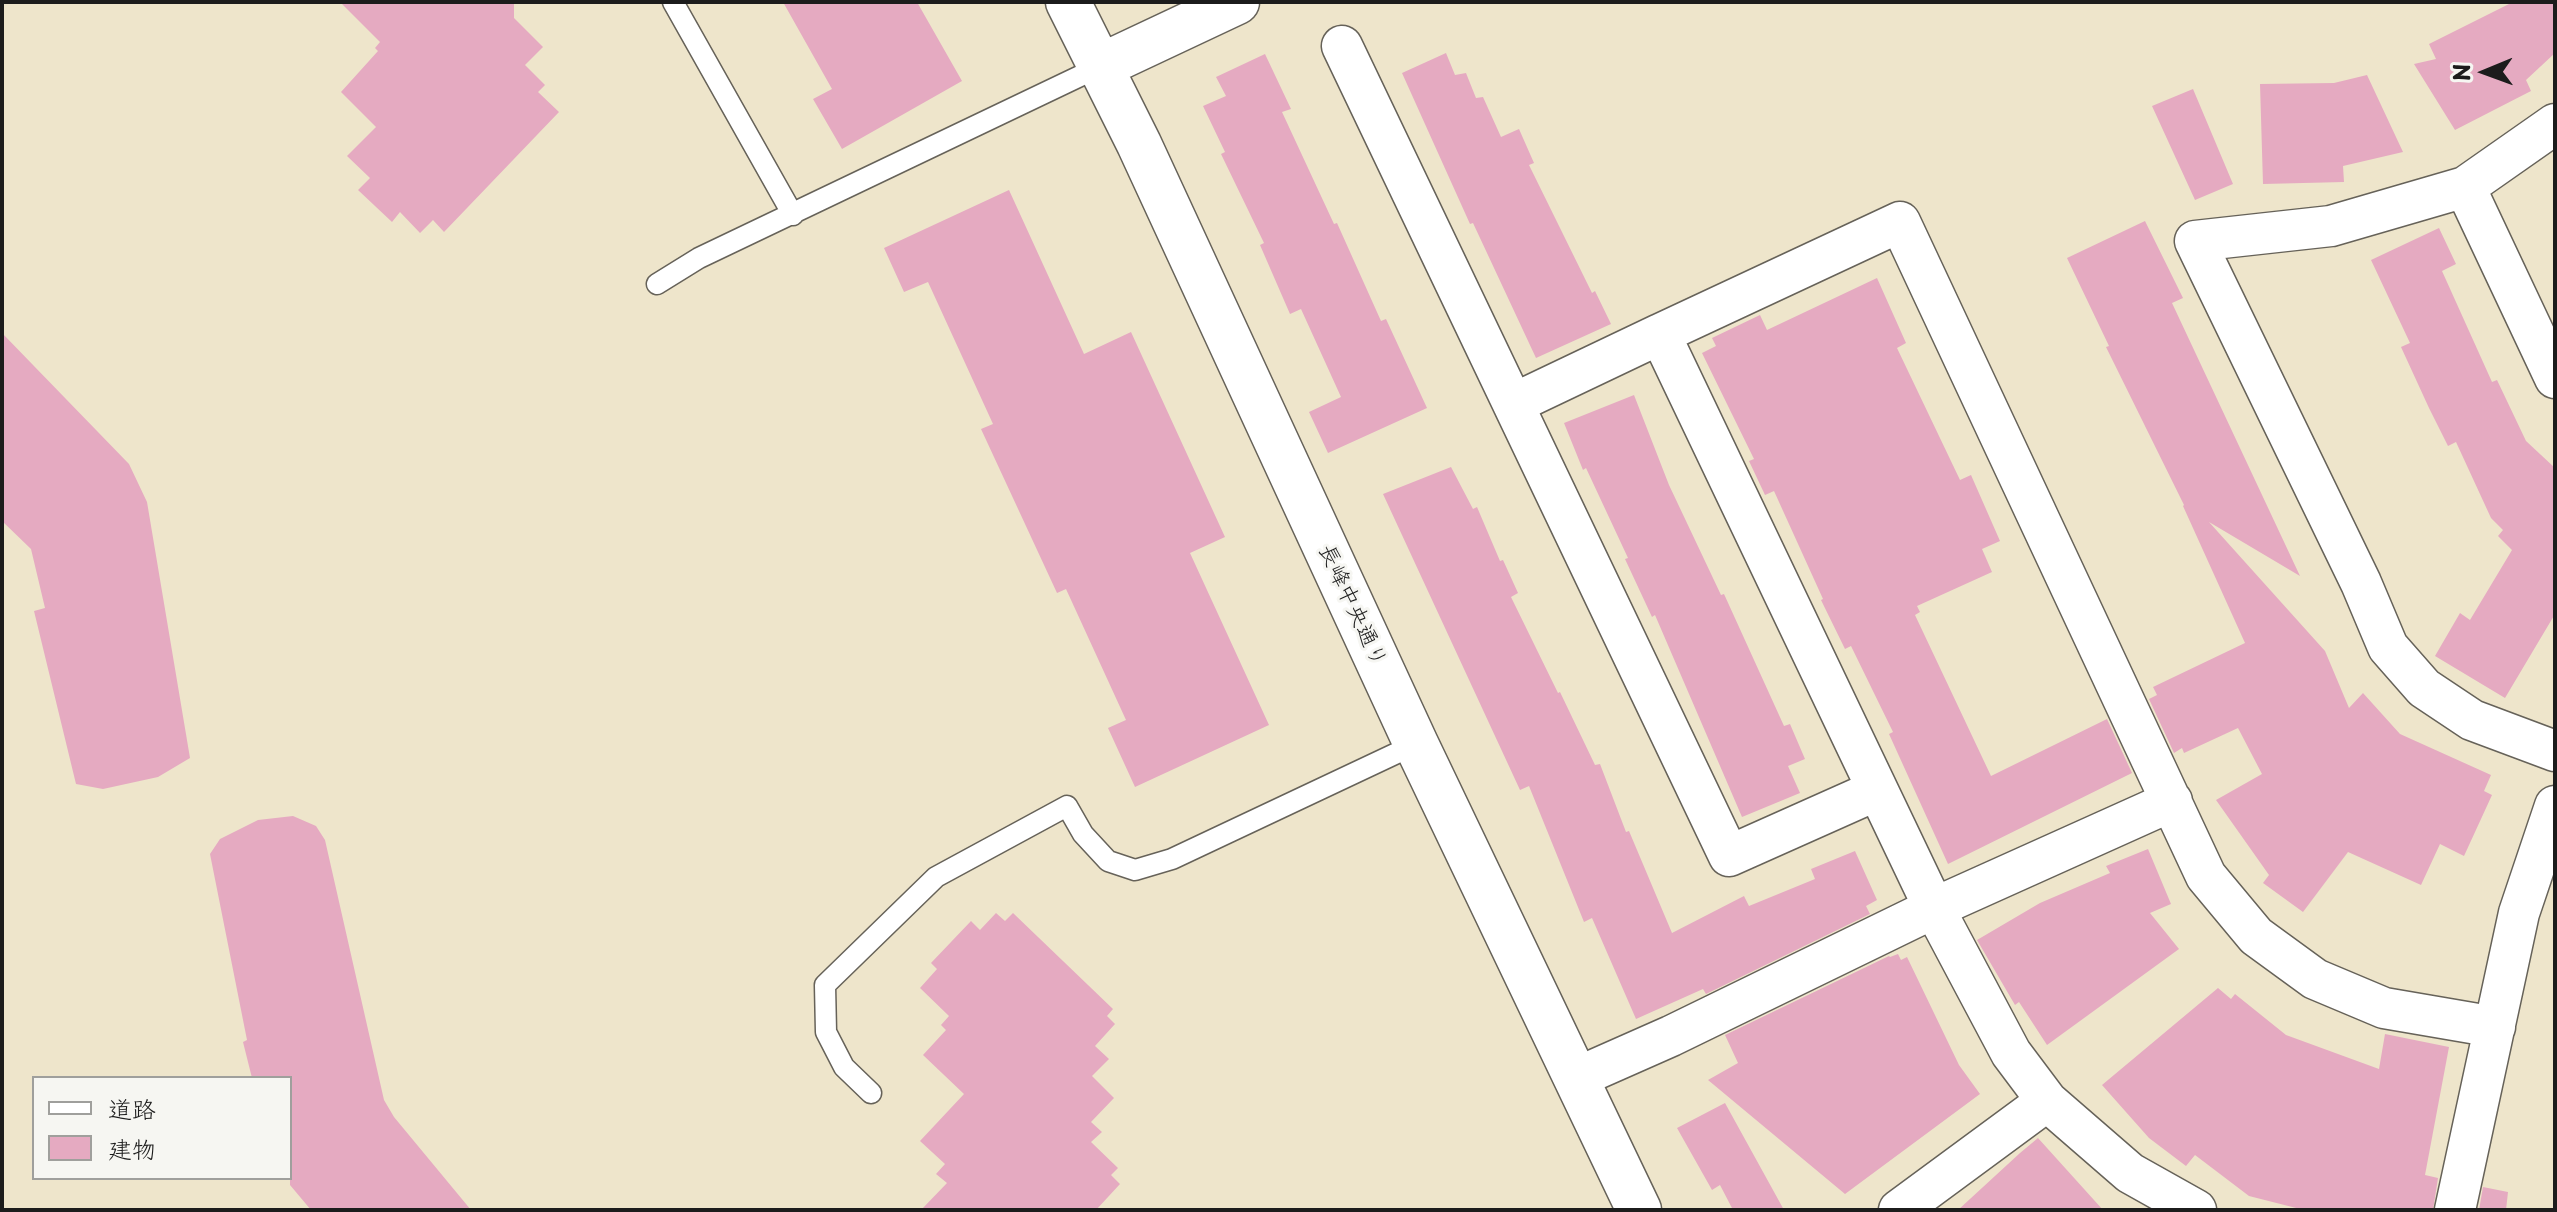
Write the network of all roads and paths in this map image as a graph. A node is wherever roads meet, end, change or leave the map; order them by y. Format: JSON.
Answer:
{"nodes":[{"id":1,"x":673,"y":2,"type":"edge"},
{"id":2,"x":1068,"y":2,"type":"edge"},
{"id":3,"x":1212,"y":7,"type":"edge"},
{"id":4,"x":1342,"y":46,"type":"dead end"},
{"id":5,"x":1101,"y":66,"type":"junction"},
{"id":6,"x":2555,"y":124,"type":"edge"},
{"id":7,"x":2465,"y":187,"type":"junction"},
{"id":8,"x":793,"y":215,"type":"junction"},
{"id":9,"x":657,"y":284,"type":"dead end"},
{"id":10,"x":1660,"y":334,"type":"junction"},
{"id":11,"x":2555,"y":378,"type":"edge"},
{"id":12,"x":1513,"y":404,"type":"junction"},
{"id":13,"x":1416,"y":744,"type":"junction"},
{"id":14,"x":2555,"y":751,"type":"edge"},
{"id":15,"x":1877,"y":790,"type":"junction"},
{"id":16,"x":2172,"y":801,"type":"junction"},
{"id":17,"x":2555,"y":806,"type":"edge"},
{"id":18,"x":1934,"y":908,"type":"junction"},
{"id":19,"x":2495,"y":1027,"type":"junction"},
{"id":20,"x":1576,"y":1078,"type":"junction"},
{"id":21,"x":871,"y":1093,"type":"dead end"},
{"id":22,"x":2047,"y":1101,"type":"junction"},
{"id":23,"x":1639,"y":1210,"type":"edge"},
{"id":24,"x":1899,"y":1210,"type":"edge"},
{"id":25,"x":2196,"y":1210,"type":"edge"},
{"id":26,"x":2455,"y":1210,"type":"edge"}],
"edges":[{"from":1,"to":8,"type":"lane"},
{"from":2,"to":5,"type":"street","name":"長峰中央通り"},
{"from":3,"to":5,"type":"street"},
{"from":4,"to":12,"type":"street"},
{"from":5,"to":8,"type":"lane"},
{"from":5,"to":13,"type":"street","name":"長峰中央通り"},
{"from":6,"to":7,"type":"street"},
{"from":7,"to":11,"type":"street"},
{"from":7,"to":14,"type":"street"},
{"from":8,"to":9,"type":"lane"},
{"from":10,"to":12,"type":"street"},
{"from":10,"to":15,"type":"street"},
{"from":10,"to":16,"type":"street"},
{"from":12,"to":15,"type":"street"},
{"from":13,"to":20,"type":"street","name":"長峰中央通り"},
{"from":13,"to":21,"type":"lane"},
{"from":15,"to":18,"type":"street"},
{"from":16,"to":18,"type":"street"},
{"from":16,"to":19,"type":"street"},
{"from":17,"to":19,"type":"street"},
{"from":18,"to":20,"type":"street"},
{"from":18,"to":22,"type":"street"},
{"from":19,"to":26,"type":"street"},
{"from":20,"to":23,"type":"street","name":"長峰中央通り"},
{"from":22,"to":24,"type":"street"},
{"from":22,"to":25,"type":"street"}]}
